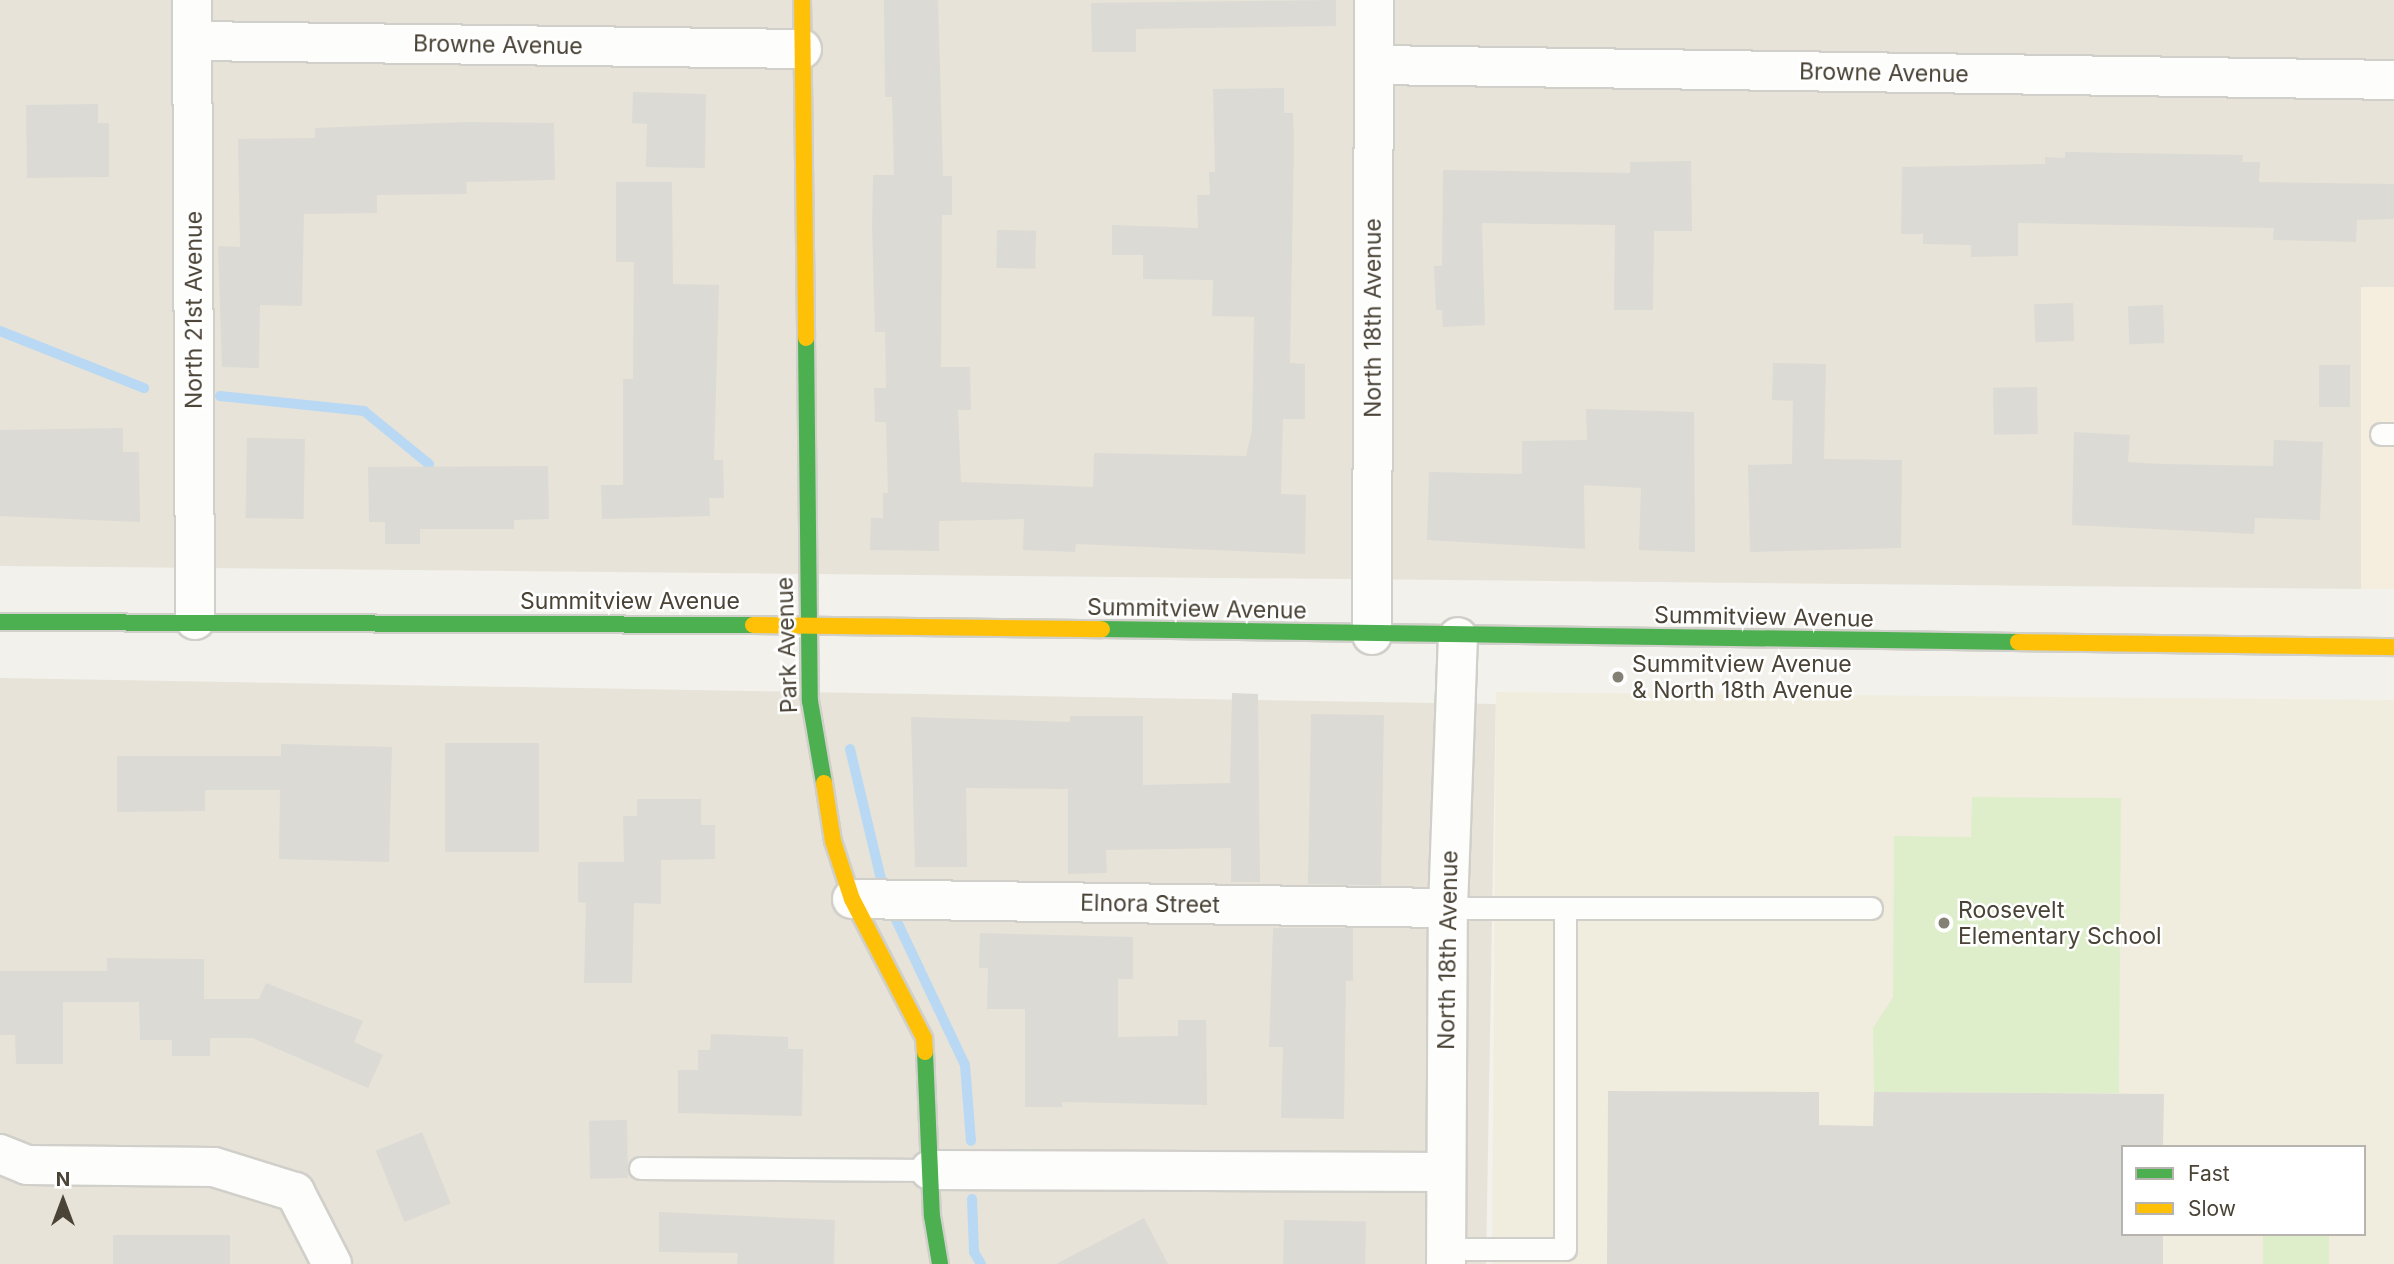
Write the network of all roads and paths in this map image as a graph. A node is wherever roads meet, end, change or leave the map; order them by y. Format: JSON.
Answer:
{"nodes":[{"id":1,"x":192,"y":0,"type":"edge"},
{"id":2,"x":802,"y":0,"type":"edge"},
{"id":3,"x":1374,"y":0,"type":"edge"},
{"id":4,"x":193,"y":41,"type":"junction"},
{"id":5,"x":803,"y":49,"type":"junction"},
{"id":6,"x":1375,"y":65,"type":"junction"},
{"id":7,"x":2394,"y":80,"type":"edge"},
{"id":8,"x":195,"y":620,"type":"junction"},
{"id":9,"x":0,"y":622,"type":"edge"},
{"id":10,"x":807,"y":625,"type":"junction"},
{"id":11,"x":1372,"y":635,"type":"junction"},
{"id":12,"x":1458,"y":637,"type":"junction"},
{"id":13,"x":2394,"y":647,"type":"edge"},
{"id":14,"x":875,"y":899,"type":"junction"},
{"id":15,"x":1448,"y":908,"type":"junction"},
{"id":16,"x":1871,"y":908,"type":"dead end"},
{"id":17,"x":1565,"y":912,"type":"junction"},
{"id":18,"x":0,"y":1154,"type":"edge"},
{"id":19,"x":640,"y":1168,"type":"dead end"},
{"id":20,"x":930,"y":1170,"type":"junction"},
{"id":21,"x":1446,"y":1172,"type":"junction"},
{"id":22,"x":1446,"y":1256,"type":"edge"},
{"id":23,"x":1565,"y":1256,"type":"edge"},
{"id":24,"x":332,"y":1264,"type":"edge"},
{"id":25,"x":940,"y":1264,"type":"edge"}],
"edges":[{"from":1,"to":4,"type":"street","name":"North 21st Avenue"},
{"from":2,"to":5,"type":"main road","name":"Park Avenue"},
{"from":3,"to":6,"type":"street","name":"North 18th Avenue"},
{"from":4,"to":5,"type":"street","name":"Browne Avenue"},
{"from":4,"to":8,"type":"street","name":"North 21st Avenue"},
{"from":5,"to":10,"type":"main road","name":"Park Avenue"},
{"from":6,"to":7,"type":"street","name":"Browne Avenue"},
{"from":6,"to":11,"type":"street","name":"North 18th Avenue"},
{"from":8,"to":9,"type":"main road","name":"Summitview Avenue"},
{"from":8,"to":10,"type":"main road","name":"Summitview Avenue"},
{"from":10,"to":11,"type":"main road","name":"Summitview Avenue"},
{"from":10,"to":14,"type":"main road","name":"Park Avenue"},
{"from":11,"to":12,"type":"main road","name":"Summitview Avenue"},
{"from":12,"to":13,"type":"main road","name":"Summitview Avenue"},
{"from":12,"to":15,"type":"street","name":"North 18th Avenue"},
{"from":14,"to":15,"type":"street","name":"Elnora Street"},
{"from":14,"to":20,"type":"main road","name":"Park Avenue"},
{"from":15,"to":17,"type":"lane"},
{"from":15,"to":21,"type":"street","name":"North 18th Avenue"},
{"from":16,"to":17,"type":"lane"},
{"from":17,"to":23,"type":"lane"},
{"from":18,"to":24,"type":"street"},
{"from":19,"to":20,"type":"lane"},
{"from":20,"to":21,"type":"street"},
{"from":20,"to":25,"type":"main road","name":"Park Avenue"},
{"from":21,"to":22,"type":"street","name":"North 18th Avenue"},
{"from":22,"to":23,"type":"lane"}]}
